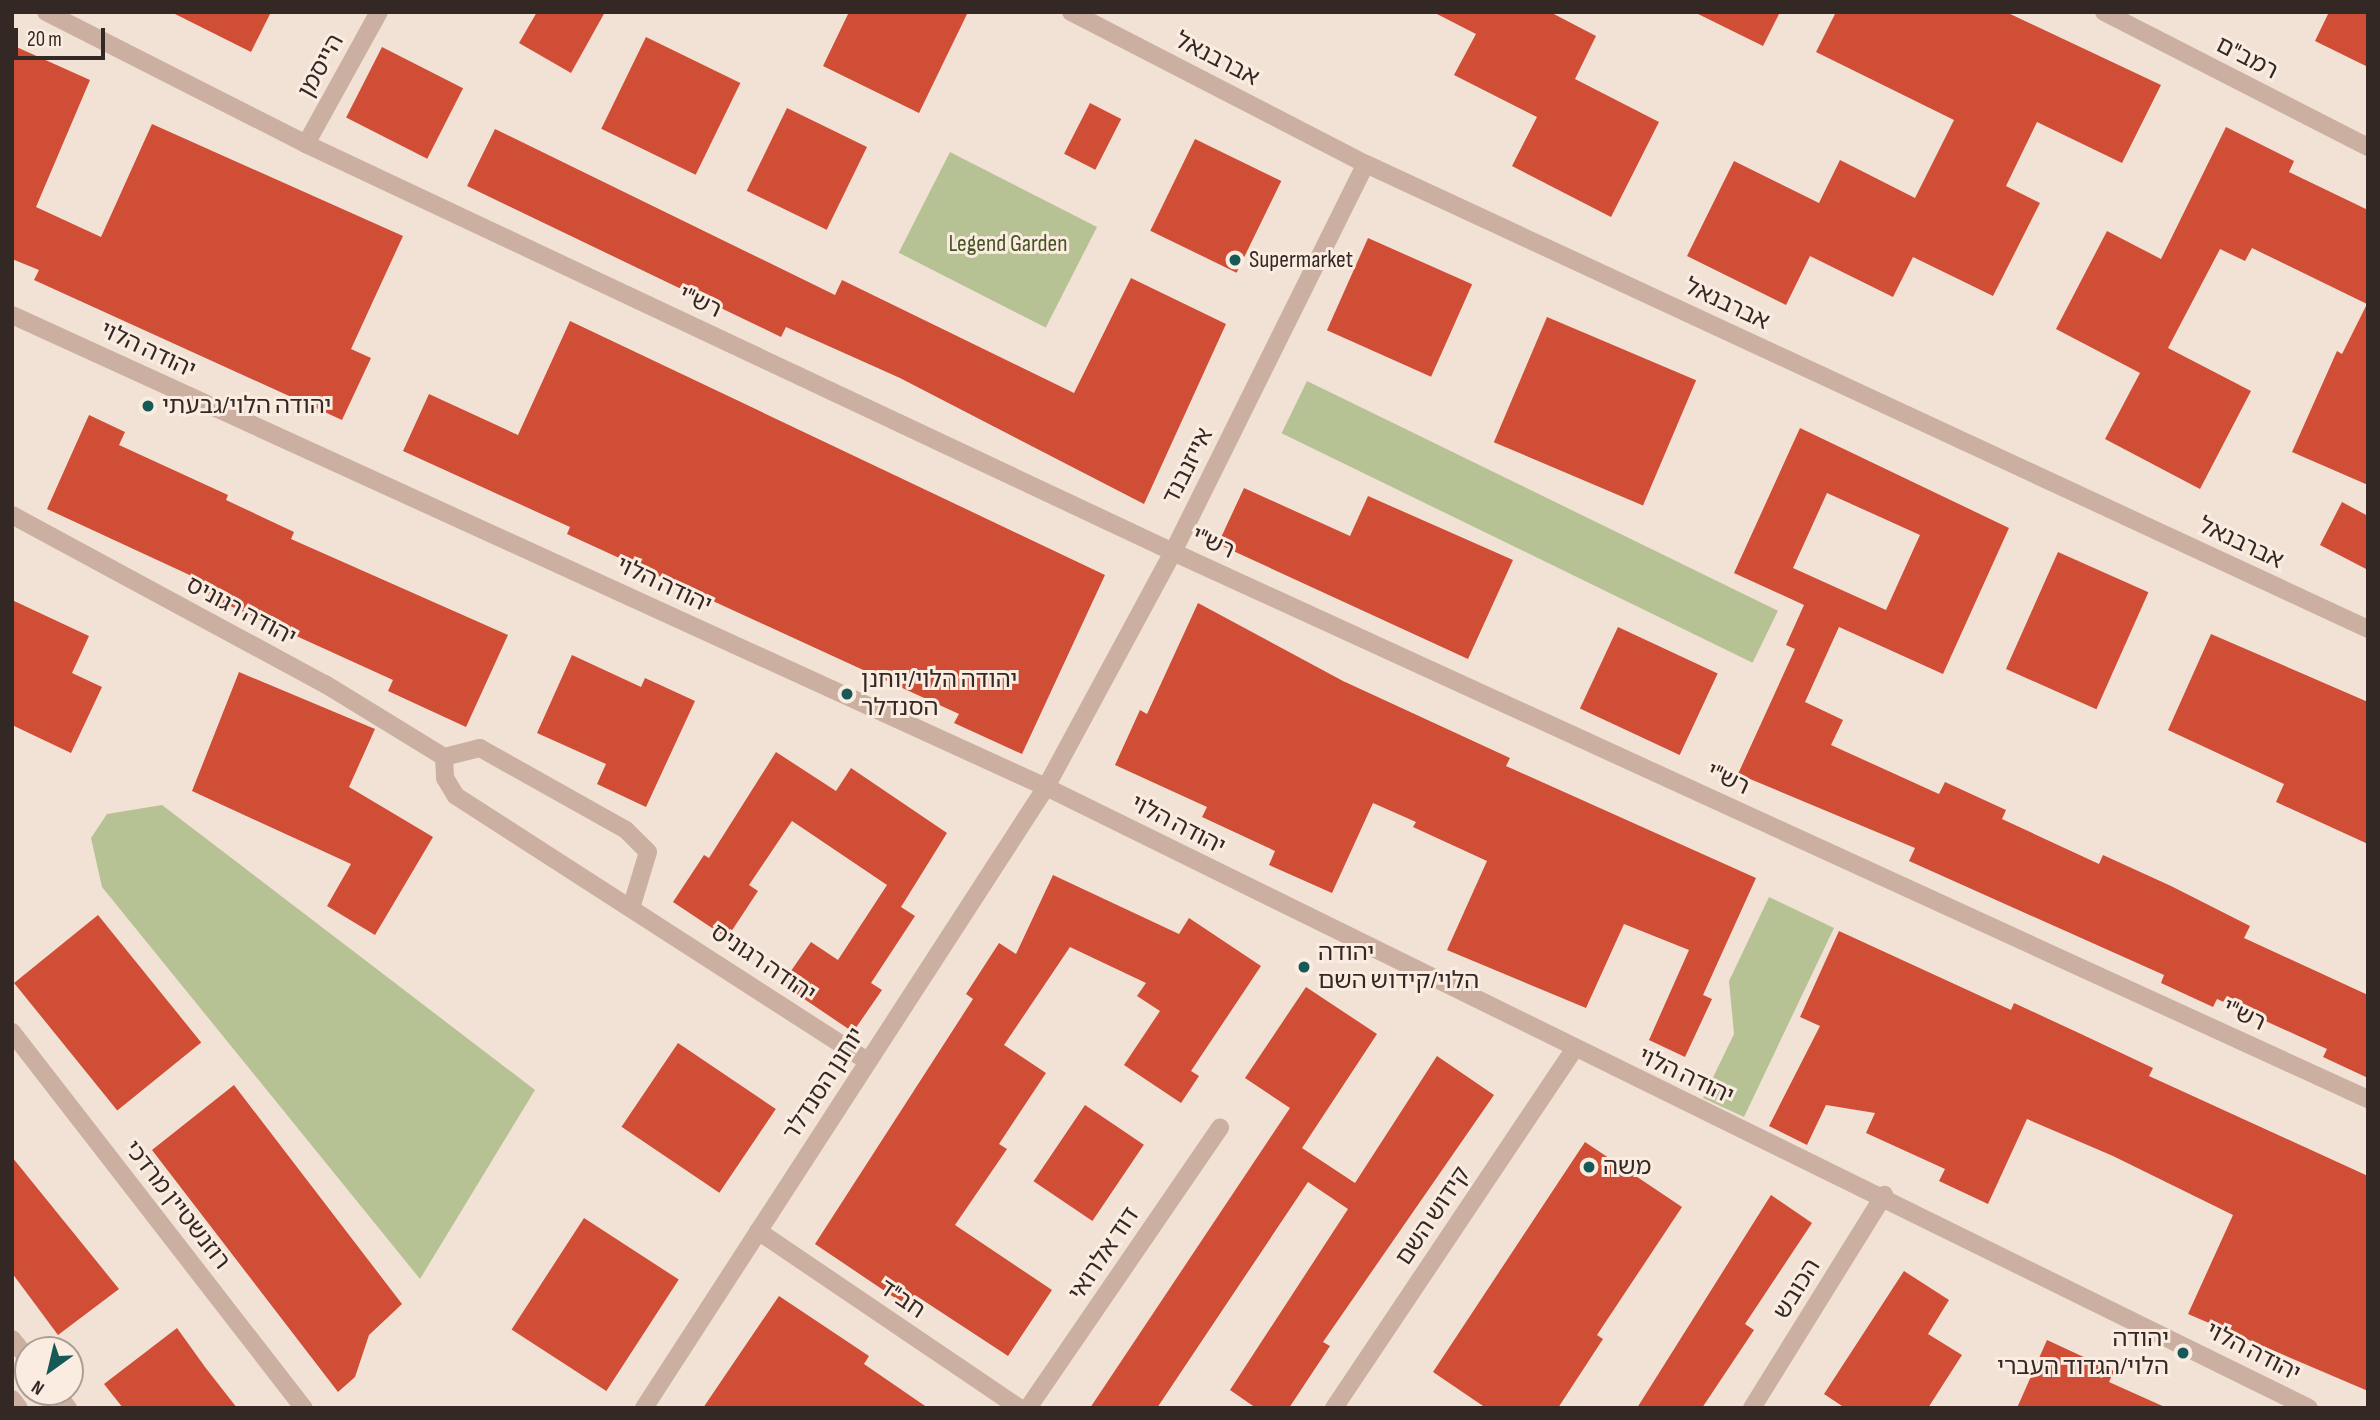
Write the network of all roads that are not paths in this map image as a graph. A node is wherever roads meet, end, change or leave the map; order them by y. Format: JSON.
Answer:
{"nodes":[{"id":1,"x":46,"y":12,"type":"edge"},
{"id":2,"x":379,"y":12,"type":"edge"},
{"id":3,"x":1071,"y":12,"type":"edge"},
{"id":4,"x":2104,"y":12,"type":"edge"},
{"id":5,"x":306,"y":144,"type":"junction"},
{"id":6,"x":2368,"y":146,"type":"edge"},
{"id":7,"x":1366,"y":164,"type":"junction"},
{"id":8,"x":12,"y":315,"type":"edge"},
{"id":9,"x":12,"y":515,"type":"edge"},
{"id":10,"x":1173,"y":552,"type":"junction"},
{"id":11,"x":2368,"y":629,"type":"edge"},
{"id":12,"x":444,"y":757,"type":"junction"},
{"id":13,"x":1046,"y":787,"type":"junction"},
{"id":14,"x":632,"y":905,"type":"junction"},
{"id":15,"x":12,"y":1032,"type":"edge"},
{"id":16,"x":1573,"y":1051,"type":"junction"},
{"id":17,"x":868,"y":1062,"type":"junction"},
{"id":18,"x":2368,"y":1099,"type":"edge"},
{"id":19,"x":1220,"y":1128,"type":"dead end"},
{"id":20,"x":1884,"y":1195,"type":"junction"},
{"id":21,"x":758,"y":1231,"type":"junction"},
{"id":22,"x":12,"y":1399,"type":"edge"},
{"id":23,"x":19,"y":1408,"type":"edge"},
{"id":24,"x":304,"y":1408,"type":"edge"},
{"id":25,"x":644,"y":1408,"type":"edge"},
{"id":26,"x":1019,"y":1408,"type":"edge"},
{"id":27,"x":1028,"y":1408,"type":"edge"},
{"id":28,"x":1334,"y":1408,"type":"edge"},
{"id":29,"x":1752,"y":1408,"type":"edge"},
{"id":30,"x":2309,"y":1408,"type":"edge"}],
"edges":[{"from":1,"to":5,"type":"street","name":"רש\"י"},
{"from":2,"to":5,"type":"street","name":"הייסמן"},
{"from":3,"to":7,"type":"street","name":"אברבנאל"},
{"from":4,"to":6,"type":"street","name":"רמב\"ם"},
{"from":5,"to":10,"type":"street","name":"רש\"י"},
{"from":7,"to":10,"type":"street","name":"אייזנבנד"},
{"from":7,"to":11,"type":"street","name":"אברבנאל"},
{"from":8,"to":13,"type":"street","name":"יהודה הלוי"},
{"from":9,"to":12,"type":"street","name":"יהודה רגוניס"},
{"from":10,"to":13,"type":"street","name":"אייזנבנד"},
{"from":10,"to":18,"type":"street","name":"רש\"י"},
{"from":12,"to":14,"type":"street","name":"יהודה רגוניס"},
{"from":12,"to":14,"type":"street"},
{"from":13,"to":16,"type":"street","name":"יהודה הלוי"},
{"from":13,"to":17,"type":"street","name":"יוחנן הסנדלר"},
{"from":14,"to":17,"type":"street","name":"יהודה רגוניס"},
{"from":15,"to":24,"type":"street","name":"רוזנשטיין מרדכי"},
{"from":16,"to":20,"type":"street","name":"יהודה הלוי"},
{"from":16,"to":28,"type":"street","name":"קידוש השם"},
{"from":17,"to":21,"type":"street","name":"יוחנן הסנדלר"},
{"from":19,"to":27,"type":"street","name":"דוד אלרואי"},
{"from":20,"to":29,"type":"street","name":"הכובש"},
{"from":20,"to":30,"type":"street","name":"יהודה הלוי"},
{"from":21,"to":25,"type":"street","name":"יוחנן הסנדלר"},
{"from":21,"to":26,"type":"street","name":"חב\"ד"},
{"from":22,"to":23,"type":"street"}]}
